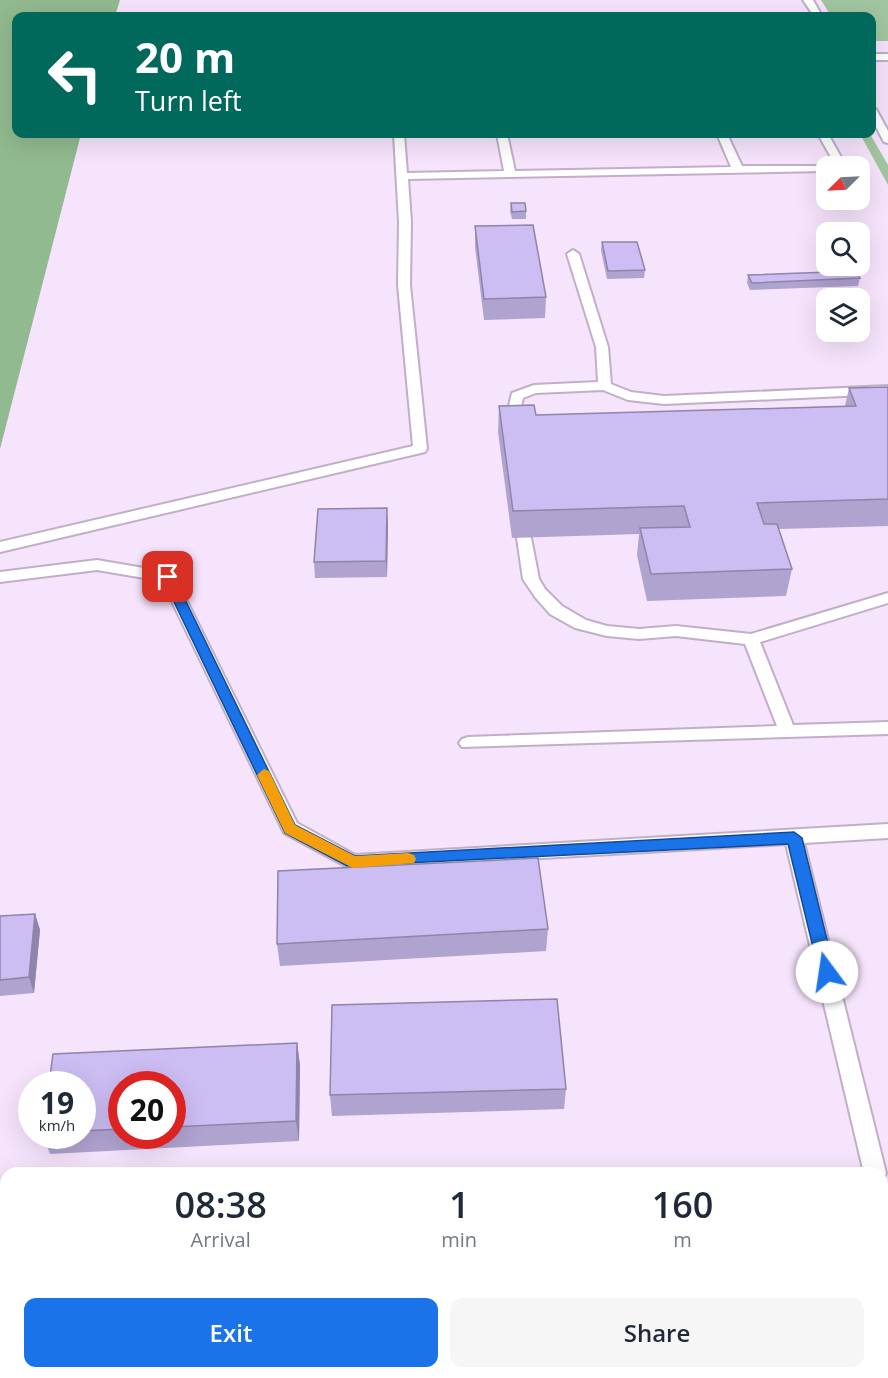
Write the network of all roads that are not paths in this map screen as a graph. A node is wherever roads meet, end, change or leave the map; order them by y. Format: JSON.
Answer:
{"nodes":[{"id":1,"x":876,"y":118,"type":"edge"},
{"id":2,"x":399,"y":138,"type":"edge"},
{"id":3,"x":503,"y":138,"type":"edge"},
{"id":4,"x":724,"y":138,"type":"edge"},
{"id":5,"x":825,"y":138,"type":"edge"},
{"id":6,"x":888,"y":140,"type":"edge"},
{"id":7,"x":835,"y":156,"type":"edge"},
{"id":8,"x":816,"y":168,"type":"edge"},
{"id":9,"x":738,"y":170,"type":"junction"},
{"id":10,"x":510,"y":174,"type":"junction"},
{"id":11,"x":401,"y":176,"type":"junction"},
{"id":12,"x":573,"y":254,"type":"dead end"},
{"id":13,"x":605,"y":386,"type":"junction"},
{"id":14,"x":888,"y":390,"type":"edge"},
{"id":15,"x":510,"y":432,"type":"edge"},
{"id":16,"x":524,"y":538,"type":"edge"},
{"id":17,"x":0,"y":547,"type":"edge"},
{"id":18,"x":0,"y":577,"type":"edge"},
{"id":19,"x":888,"y":598,"type":"edge"},
{"id":20,"x":751,"y":639,"type":"junction"},
{"id":21,"x":888,"y":728,"type":"edge"},
{"id":22,"x":787,"y":731,"type":"junction"},
{"id":23,"x":468,"y":743,"type":"dead end"},
{"id":24,"x":888,"y":831,"type":"edge"},
{"id":25,"x":794,"y":838,"type":"junction"},
{"id":26,"x":874,"y":1167,"type":"edge"}],
"edges":[{"from":1,"to":6,"type":"lane"},
{"from":2,"to":11,"type":"lane"},
{"from":3,"to":10,"type":"lane"},
{"from":4,"to":9,"type":"lane"},
{"from":5,"to":7,"type":"lane"},
{"from":8,"to":9,"type":"lane"},
{"from":9,"to":10,"type":"lane"},
{"from":10,"to":11,"type":"lane"},
{"from":11,"to":17,"type":"lane"},
{"from":12,"to":13,"type":"lane"},
{"from":13,"to":14,"type":"lane"},
{"from":13,"to":15,"type":"lane"},
{"from":16,"to":20,"type":"lane"},
{"from":18,"to":25,"type":"lane"},
{"from":19,"to":20,"type":"lane"},
{"from":20,"to":22,"type":"lane"},
{"from":21,"to":22,"type":"lane"},
{"from":22,"to":23,"type":"lane"},
{"from":24,"to":25,"type":"lane"},
{"from":25,"to":26,"type":"lane"}]}
